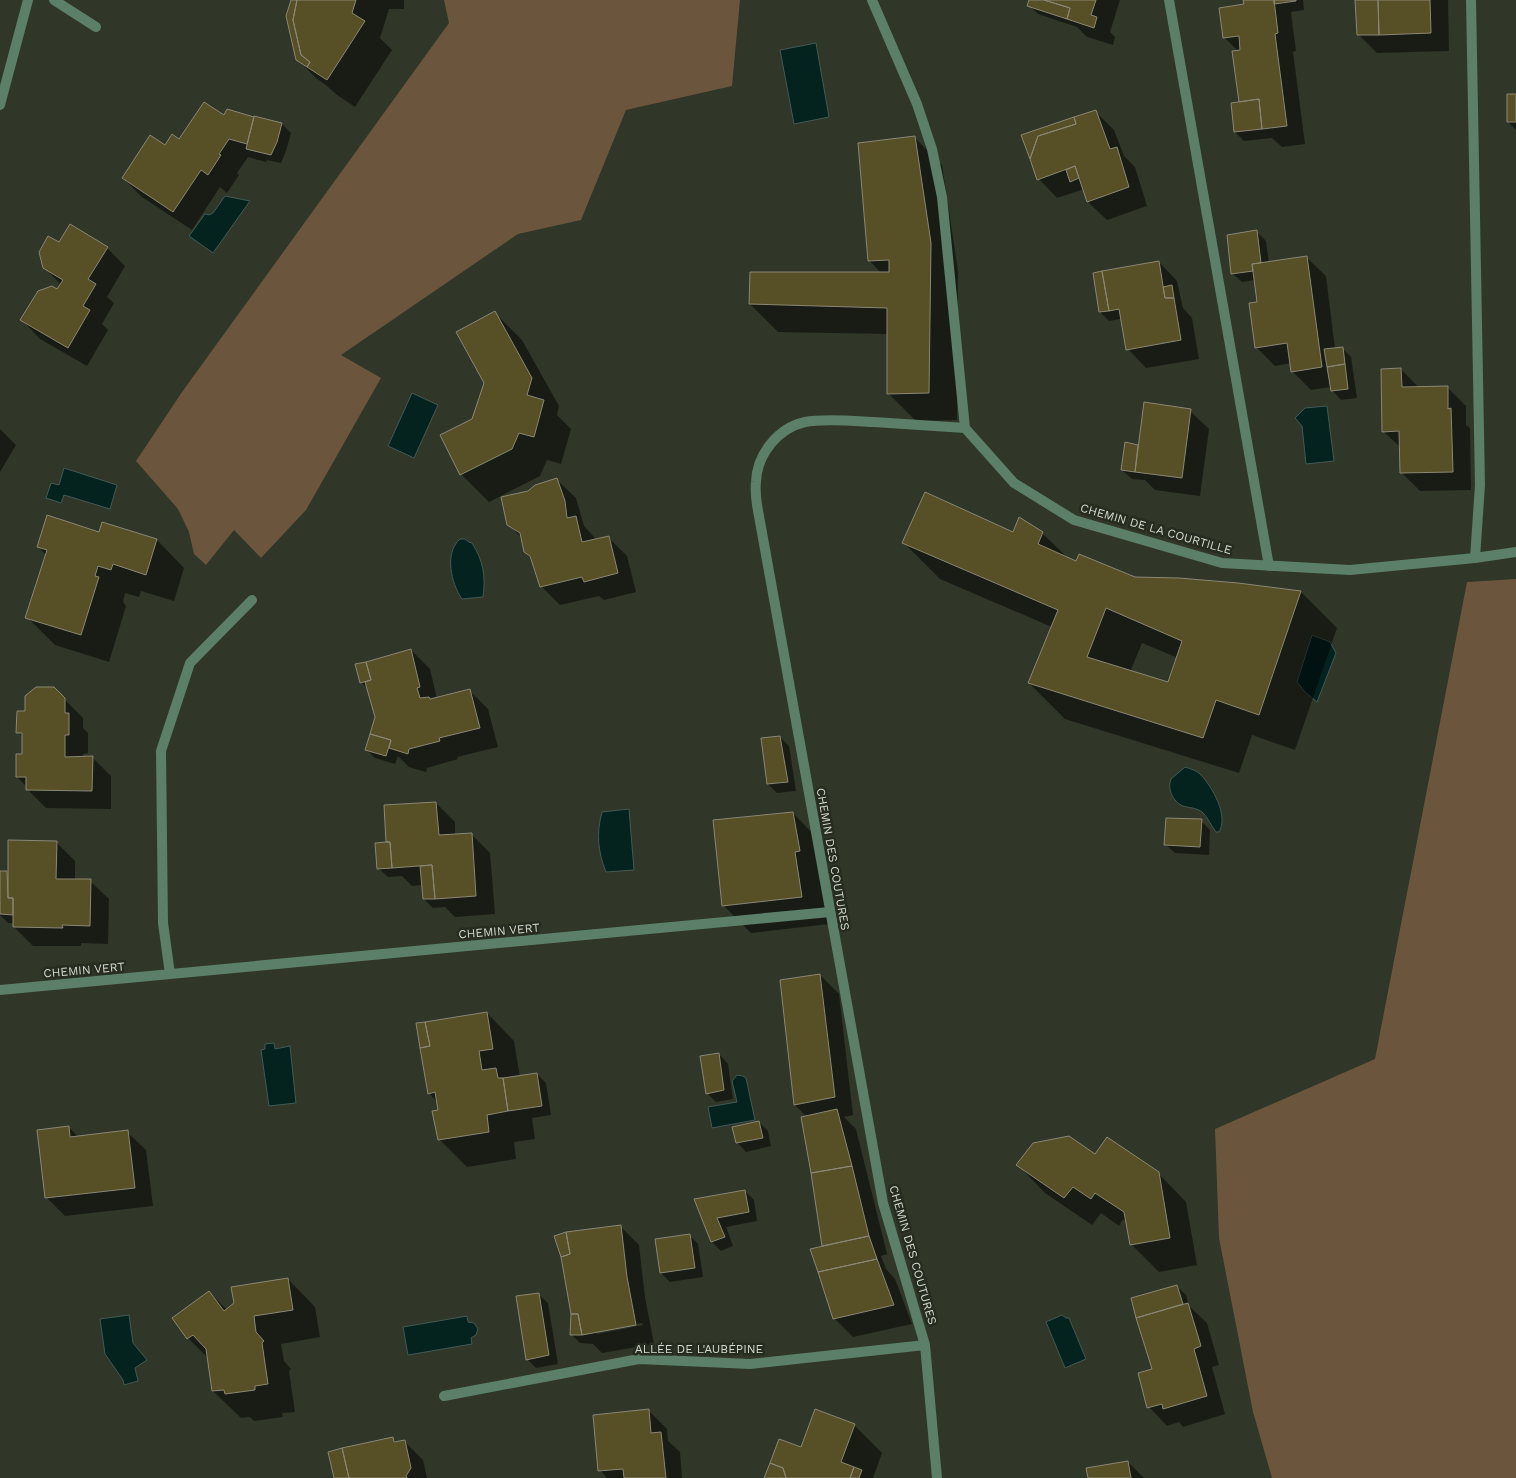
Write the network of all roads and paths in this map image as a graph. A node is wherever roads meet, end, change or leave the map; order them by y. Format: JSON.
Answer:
{"nodes":[{"id":1,"x":28,"y":0,"type":"edge"},
{"id":2,"x":54,"y":0,"type":"edge"},
{"id":3,"x":872,"y":0,"type":"edge"},
{"id":4,"x":1169,"y":0,"type":"edge"},
{"id":5,"x":1471,"y":0,"type":"edge"},
{"id":6,"x":96,"y":27,"type":"dead end"},
{"id":7,"x":0,"y":105,"type":"edge"},
{"id":8,"x":965,"y":428,"type":"junction"},
{"id":9,"x":1516,"y":552,"type":"edge"},
{"id":10,"x":1475,"y":558,"type":"junction"},
{"id":11,"x":1269,"y":566,"type":"junction"},
{"id":12,"x":252,"y":600,"type":"dead end"},
{"id":13,"x":830,"y":912,"type":"junction"},
{"id":14,"x":170,"y":974,"type":"junction"},
{"id":15,"x":0,"y":990,"type":"edge"},
{"id":16,"x":925,"y":1345,"type":"junction"},
{"id":17,"x":444,"y":1396,"type":"dead end"},
{"id":18,"x":937,"y":1478,"type":"edge"}],
"edges":[{"from":1,"to":7,"type":"street"},
{"from":2,"to":6,"type":"street"},
{"from":3,"to":8,"type":"street"},
{"from":4,"to":11,"type":"street"},
{"from":5,"to":10,"type":"street"},
{"from":8,"to":11,"type":"street","name":"CHEMIN DE LA COURTILLE"},
{"from":8,"to":13,"type":"street","name":"CHEMIN DES COUTURES"},
{"from":9,"to":10,"type":"street","name":"CHEMIN DE LA COURTILLE"},
{"from":10,"to":11,"type":"street","name":"CHEMIN DE LA COURTILLE"},
{"from":12,"to":14,"type":"street"},
{"from":13,"to":14,"type":"street","name":"CHEMIN VERT"},
{"from":13,"to":16,"type":"street","name":"CHEMIN DES COUTURES"},
{"from":14,"to":15,"type":"street","name":"CHEMIN VERT"},
{"from":16,"to":17,"type":"street","name":"ALLÉE DE L'AUBÉPINE"},
{"from":16,"to":18,"type":"street","name":"CHEMIN DES COUTURES"}]}
